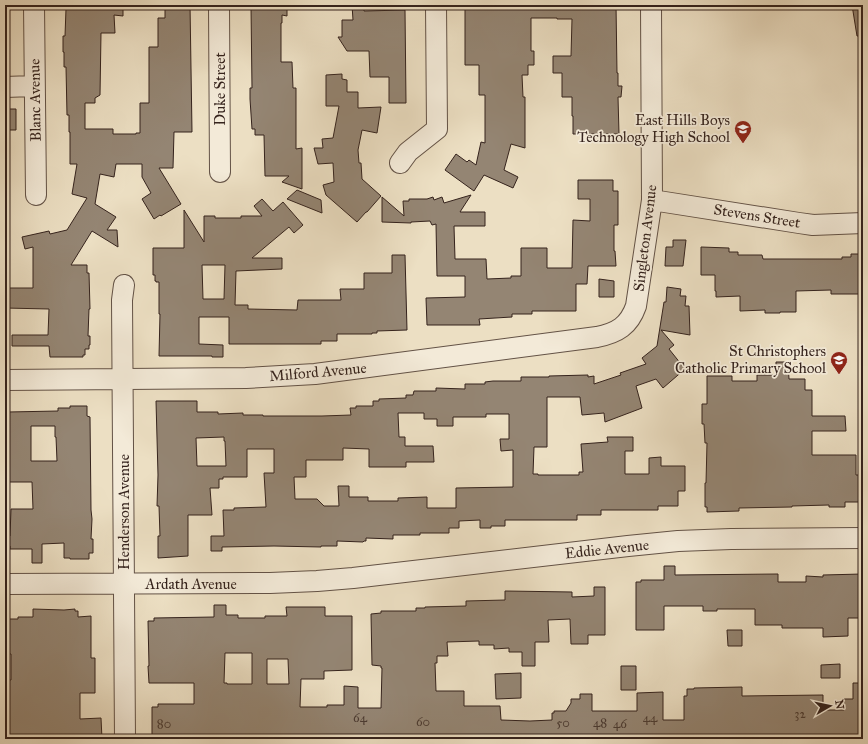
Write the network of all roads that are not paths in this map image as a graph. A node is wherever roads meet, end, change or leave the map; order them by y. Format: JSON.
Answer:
{"nodes":[{"id":1,"x":34,"y":5,"type":"edge"},
{"id":2,"x":219,"y":5,"type":"edge"},
{"id":3,"x":436,"y":5,"type":"edge"},
{"id":4,"x":651,"y":5,"type":"edge"},
{"id":5,"x":34,"y":86,"type":"junction"},
{"id":6,"x":5,"y":87,"type":"edge"},
{"id":7,"x":400,"y":163,"type":"dead end"},
{"id":8,"x":220,"y":172,"type":"dead end"},
{"id":9,"x":36,"y":195,"type":"dead end"},
{"id":10,"x":652,"y":200,"type":"junction"},
{"id":11,"x":863,"y":223,"type":"edge"},
{"id":12,"x":124,"y":285,"type":"dead end"},
{"id":13,"x":626,"y":324,"type":"joint"},
{"id":14,"x":5,"y":380,"type":"edge"},
{"id":15,"x":123,"y":380,"type":"junction"},
{"id":16,"x":863,"y":538,"type":"edge"},
{"id":17,"x":353,"y":578,"type":"joint"},
{"id":18,"x":5,"y":584,"type":"edge"},
{"id":19,"x":124,"y":584,"type":"junction"},
{"id":20,"x":125,"y":739,"type":"edge"}],
"edges":[{"from":1,"to":5,"type":"street","name":"Blanc Avenue"},
{"from":2,"to":8,"type":"street","name":"Duke Street"},
{"from":3,"to":7,"type":"street"},
{"from":4,"to":10,"type":"street","name":"Singleton Avenue"},
{"from":5,"to":6,"type":"street"},
{"from":5,"to":9,"type":"street","name":"Blanc Avenue"},
{"from":10,"to":11,"type":"street","name":"Stevens Street"},
{"from":10,"to":13,"type":"street","name":"Singleton Avenue"},
{"from":12,"to":15,"type":"street","name":"Henderson Avenue"},
{"from":13,"to":15,"type":"street","name":"Milford Avenue"},
{"from":14,"to":15,"type":"street","name":"Milford Avenue"},
{"from":15,"to":19,"type":"street","name":"Henderson Avenue"},
{"from":16,"to":17,"type":"street","name":"Eddie Avenue"},
{"from":17,"to":19,"type":"street","name":"Ardath Avenue"},
{"from":18,"to":19,"type":"street","name":"Ardath Avenue"},
{"from":19,"to":20,"type":"street","name":"Henderson Avenue"}]}
